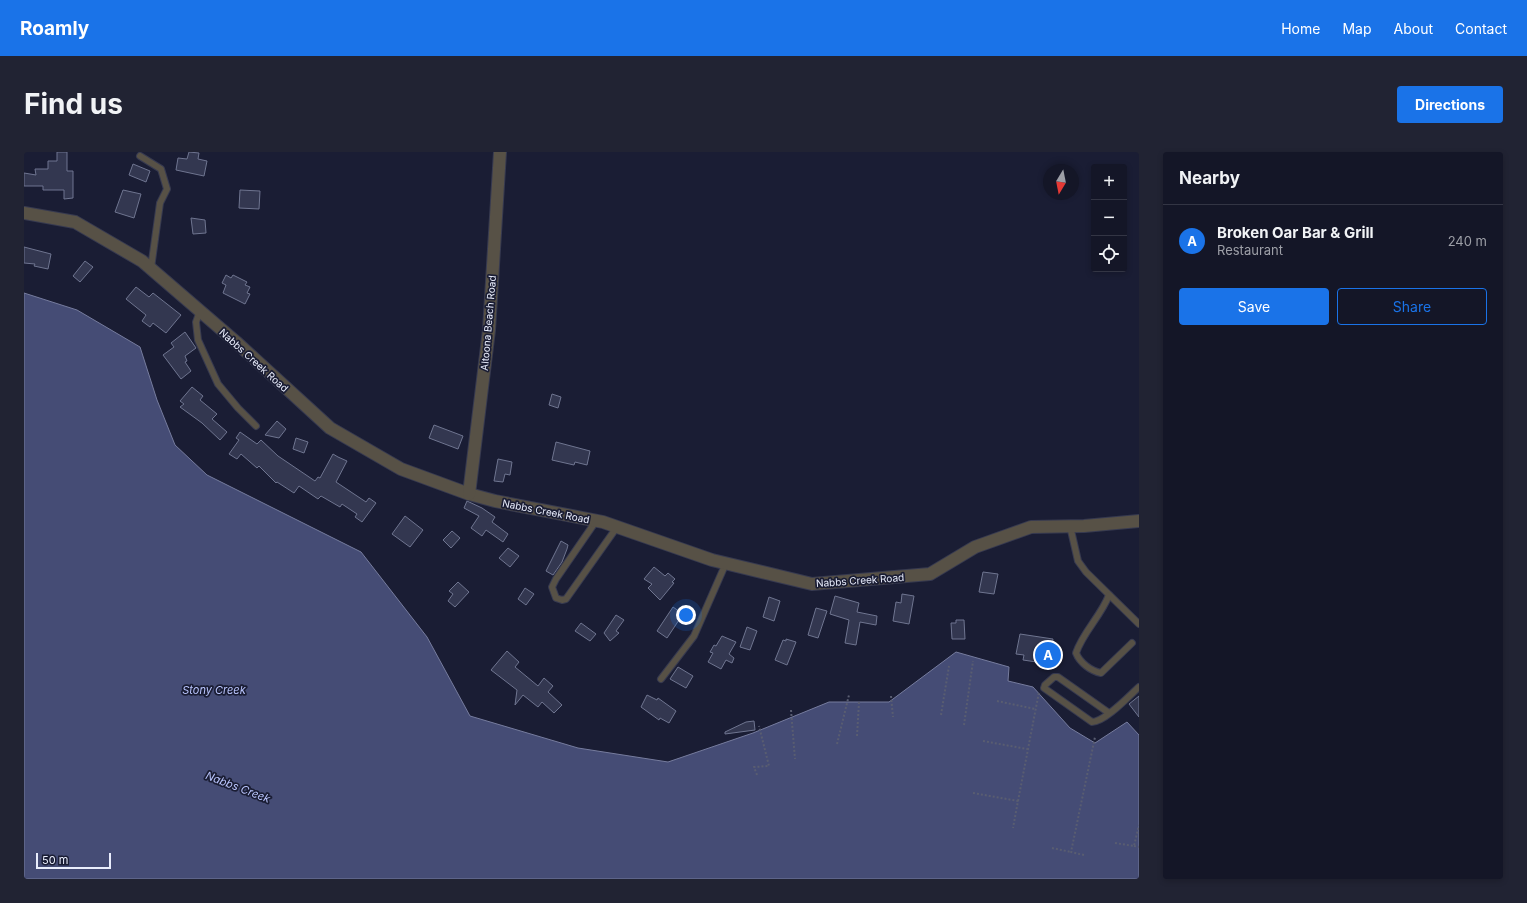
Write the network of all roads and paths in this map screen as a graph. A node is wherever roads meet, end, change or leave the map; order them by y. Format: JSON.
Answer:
{"nodes":[{"id":1,"x":500,"y":152,"type":"edge"},
{"id":2,"x":140,"y":156,"type":"dead end"},
{"id":3,"x":24,"y":213,"type":"edge"},
{"id":4,"x":151,"y":268,"type":"junction"},
{"id":5,"x":200,"y":311,"type":"junction"},
{"id":6,"x":256,"y":426,"type":"dead end"},
{"id":7,"x":469,"y":494,"type":"junction"},
{"id":8,"x":596,"y":521,"type":"junction"},
{"id":9,"x":1139,"y":521,"type":"edge"},
{"id":10,"x":1070,"y":526,"type":"junction"},
{"id":11,"x":618,"y":527,"type":"junction"},
{"id":12,"x":726,"y":563,"type":"junction"},
{"id":13,"x":1109,"y":595,"type":"junction"},
{"id":14,"x":1139,"y":624,"type":"edge"},
{"id":15,"x":1132,"y":643,"type":"dead end"},
{"id":16,"x":973,"y":661,"type":"dead end"},
{"id":17,"x":949,"y":666,"type":"dead end"},
{"id":18,"x":661,"y":679,"type":"dead end"},
{"id":19,"x":1139,"y":687,"type":"edge"},
{"id":20,"x":1039,"y":689,"type":"dead end"},
{"id":21,"x":849,"y":696,"type":"dead end"},
{"id":22,"x":891,"y":696,"type":"dead end"},
{"id":23,"x":997,"y":701,"type":"dead end"},
{"id":24,"x":859,"y":702,"type":"dead end"},
{"id":25,"x":1035,"y":709,"type":"junction"},
{"id":26,"x":790,"y":710,"type":"dead end"},
{"id":27,"x":1109,"y":713,"type":"junction"},
{"id":28,"x":941,"y":715,"type":"dead end"},
{"id":29,"x":893,"y":716,"type":"dead end"},
{"id":30,"x":964,"y":725,"type":"dead end"},
{"id":31,"x":759,"y":726,"type":"dead end"},
{"id":32,"x":857,"y":736,"type":"dead end"},
{"id":33,"x":1095,"y":737,"type":"dead end"},
{"id":34,"x":983,"y":741,"type":"dead end"},
{"id":35,"x":837,"y":744,"type":"dead end"},
{"id":36,"x":1027,"y":749,"type":"junction"},
{"id":37,"x":795,"y":759,"type":"dead end"},
{"id":38,"x":757,"y":775,"type":"dead end"},
{"id":39,"x":973,"y":793,"type":"dead end"},
{"id":40,"x":1018,"y":801,"type":"junction"},
{"id":41,"x":1139,"y":825,"type":"edge"},
{"id":42,"x":1013,"y":828,"type":"dead end"},
{"id":43,"x":1115,"y":843,"type":"dead end"},
{"id":44,"x":1134,"y":846,"type":"junction"},
{"id":45,"x":1139,"y":847,"type":"edge"},
{"id":46,"x":1052,"y":848,"type":"dead end"},
{"id":47,"x":1071,"y":852,"type":"junction"},
{"id":48,"x":1084,"y":855,"type":"dead end"}],
"edges":[{"from":1,"to":7,"type":"street","name":"Altoona Beach Road"},
{"from":2,"to":4,"type":"lane"},
{"from":3,"to":4,"type":"street","name":"Nabbs Creek Road"},
{"from":4,"to":5,"type":"street","name":"Nabbs Creek Road"},
{"from":5,"to":6,"type":"lane"},
{"from":5,"to":7,"type":"street","name":"Nabbs Creek Road"},
{"from":7,"to":8,"type":"street","name":"Nabbs Creek Road"},
{"from":8,"to":11,"type":"street","name":"Nabbs Creek Road"},
{"from":8,"to":11,"type":"lane"},
{"from":9,"to":10,"type":"street","name":"Nabbs Creek Road"},
{"from":10,"to":12,"type":"street","name":"Nabbs Creek Road"},
{"from":10,"to":13,"type":"lane"},
{"from":11,"to":12,"type":"street","name":"Nabbs Creek Road"},
{"from":12,"to":18,"type":"lane"},
{"from":13,"to":14,"type":"lane"},
{"from":13,"to":15,"type":"lane"},
{"from":16,"to":30,"type":"path"},
{"from":17,"to":28,"type":"path"},
{"from":19,"to":27,"type":"lane"},
{"from":20,"to":25,"type":"path"},
{"from":21,"to":35,"type":"path"},
{"from":22,"to":29,"type":"path"},
{"from":23,"to":25,"type":"path"},
{"from":24,"to":32,"type":"path"},
{"from":25,"to":36,"type":"path"},
{"from":26,"to":37,"type":"path"},
{"from":27,"to":27,"type":"lane"},
{"from":31,"to":38,"type":"path"},
{"from":33,"to":47,"type":"path"},
{"from":34,"to":36,"type":"path"},
{"from":36,"to":40,"type":"path"},
{"from":39,"to":40,"type":"path"},
{"from":40,"to":42,"type":"path"},
{"from":41,"to":44,"type":"path"},
{"from":43,"to":44,"type":"path"},
{"from":44,"to":45,"type":"path"},
{"from":46,"to":47,"type":"path"},
{"from":47,"to":48,"type":"path"}]}
